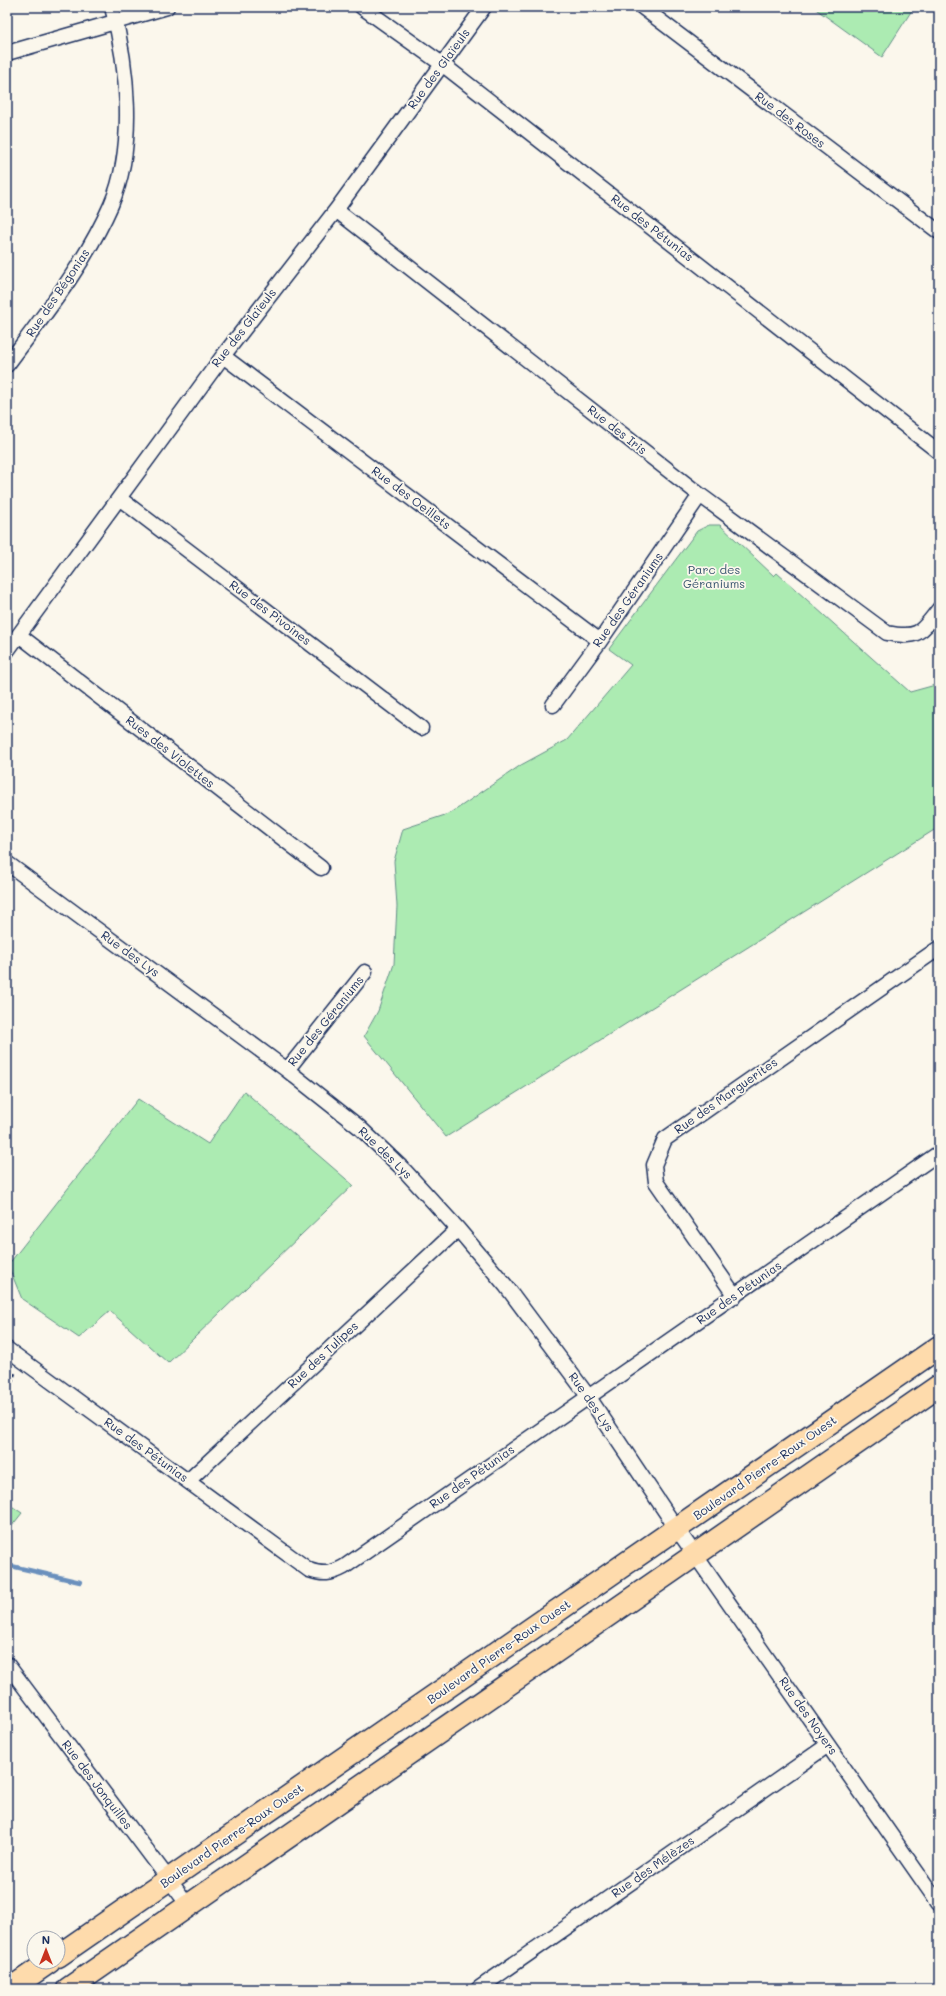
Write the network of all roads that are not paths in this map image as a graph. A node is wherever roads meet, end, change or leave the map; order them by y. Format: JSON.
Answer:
{"nodes":[{"id":1,"x":112,"y":7,"type":"edge"},
{"id":2,"x":167,"y":7,"type":"edge"},
{"id":3,"x":362,"y":7,"type":"edge"},
{"id":4,"x":484,"y":7,"type":"edge"},
{"id":5,"x":642,"y":7,"type":"edge"},
{"id":6,"x":116,"y":22,"type":"junction"},
{"id":7,"x":7,"y":53,"type":"edge"},
{"id":8,"x":442,"y":64,"type":"junction"},
{"id":9,"x":336,"y":210,"type":"junction"},
{"id":10,"x":939,"y":232,"type":"edge"},
{"id":11,"x":223,"y":356,"type":"junction"},
{"id":12,"x":7,"y":365,"type":"edge"},
{"id":13,"x":939,"y":452,"type":"edge"},
{"id":14,"x":700,"y":495,"type":"junction"},
{"id":15,"x":119,"y":498,"type":"junction"},
{"id":16,"x":939,"y":609,"type":"edge"},
{"id":17,"x":19,"y":635,"type":"junction"},
{"id":18,"x":600,"y":641,"type":"junction"},
{"id":19,"x":7,"y":651,"type":"edge"},
{"id":20,"x":553,"y":704,"type":"dead end"},
{"id":21,"x":421,"y":728,"type":"dead end"},
{"id":22,"x":7,"y":863,"type":"edge"},
{"id":23,"x":321,"y":868,"type":"dead end"},
{"id":24,"x":939,"y":948,"type":"edge"},
{"id":25,"x":365,"y":972,"type":"dead end"},
{"id":26,"x":287,"y":1070,"type":"junction"},
{"id":27,"x":939,"y":1153,"type":"edge"},
{"id":28,"x":458,"y":1229,"type":"junction"},
{"id":29,"x":736,"y":1296,"type":"junction"},
{"id":30,"x":939,"y":1347,"type":"edge"},
{"id":31,"x":7,"y":1349,"type":"edge"},
{"id":32,"x":939,"y":1386,"type":"edge"},
{"id":33,"x":588,"y":1396,"type":"junction"},
{"id":34,"x":188,"y":1481,"type":"junction"},
{"id":35,"x":677,"y":1529,"type":"junction"},
{"id":36,"x":697,"y":1555,"type":"junction"},
{"id":37,"x":7,"y":1664,"type":"edge"},
{"id":38,"x":828,"y":1745,"type":"junction"},
{"id":39,"x":168,"y":1880,"type":"junction"},
{"id":40,"x":939,"y":1904,"type":"edge"},
{"id":41,"x":188,"y":1905,"type":"junction"},
{"id":42,"x":66,"y":1950,"type":"edge"},
{"id":43,"x":37,"y":1970,"type":"edge"},
{"id":44,"x":10,"y":1989,"type":"edge"},
{"id":45,"x":68,"y":1989,"type":"edge"},
{"id":46,"x":478,"y":1989,"type":"edge"}],
"edges":[{"from":1,"to":6,"type":"street","name":"Rue des Bégonias"},
{"from":2,"to":6,"type":"street"},
{"from":3,"to":8,"type":"street","name":"Rue des Pétunias"},
{"from":4,"to":8,"type":"street","name":"Rue des Glaïeuls"},
{"from":5,"to":10,"type":"street","name":"Rue des Roses"},
{"from":6,"to":7,"type":"street"},
{"from":6,"to":12,"type":"street","name":"Rue des Bégonias"},
{"from":8,"to":9,"type":"street","name":"Rue des Glaïeuls"},
{"from":8,"to":13,"type":"street","name":"Rue des Pétunias"},
{"from":9,"to":11,"type":"street","name":"Rue des Glaïeuls"},
{"from":9,"to":14,"type":"street","name":"Rue des Iris"},
{"from":11,"to":15,"type":"street","name":"Rue des Glaïeuls"},
{"from":11,"to":18,"type":"street","name":"Rue des Oeillets"},
{"from":14,"to":16,"type":"street","name":"Rue des Iris"},
{"from":14,"to":18,"type":"street","name":"Rue des Géraniums"},
{"from":15,"to":17,"type":"street","name":"Rue des Glaïeuls"},
{"from":15,"to":21,"type":"street","name":"Rue des Pivoines"},
{"from":17,"to":19,"type":"street","name":"Rue des Glaïeuls"},
{"from":17,"to":23,"type":"street","name":"Rues des Violettes"},
{"from":18,"to":20,"type":"street","name":"Rue des Géraniums"},
{"from":22,"to":26,"type":"street","name":"Rue des Lys"},
{"from":24,"to":29,"type":"street","name":"Rue des Marguerites"},
{"from":25,"to":26,"type":"street","name":"Rue des Géraniums"},
{"from":26,"to":28,"type":"street","name":"Rue des Lys"},
{"from":27,"to":29,"type":"street","name":"Rue des Pétunias"},
{"from":28,"to":33,"type":"street","name":"Rue des Lys"},
{"from":28,"to":34,"type":"street","name":"Rue des Tulipes"},
{"from":29,"to":33,"type":"street","name":"Rue des Pétunias"},
{"from":30,"to":35,"type":"main road","name":"Boulevard Pierre-Roux Ouest"},
{"from":31,"to":34,"type":"street","name":"Rue des Pétunias"},
{"from":32,"to":36,"type":"main road"},
{"from":33,"to":34,"type":"street","name":"Rue des Pétunias"},
{"from":33,"to":35,"type":"street","name":"Rue des Lys"},
{"from":35,"to":36,"type":"street","name":"Rue des Noyers"},
{"from":35,"to":39,"type":"main road","name":"Boulevard Pierre-Roux Ouest"},
{"from":36,"to":38,"type":"street","name":"Rue des Noyers"},
{"from":36,"to":41,"type":"main road"},
{"from":37,"to":39,"type":"street","name":"Rue des Jonquilles"},
{"from":38,"to":40,"type":"street","name":"Rue des Noyers"},
{"from":38,"to":46,"type":"street","name":"Rue des Mélèzes"},
{"from":39,"to":41,"type":"street","name":"Rue des Jonquilles"},
{"from":39,"to":42,"type":"main road","name":"Boulevard Pierre-Roux Ouest"},
{"from":41,"to":45,"type":"main road"},
{"from":43,"to":44,"type":"main road"}]}
